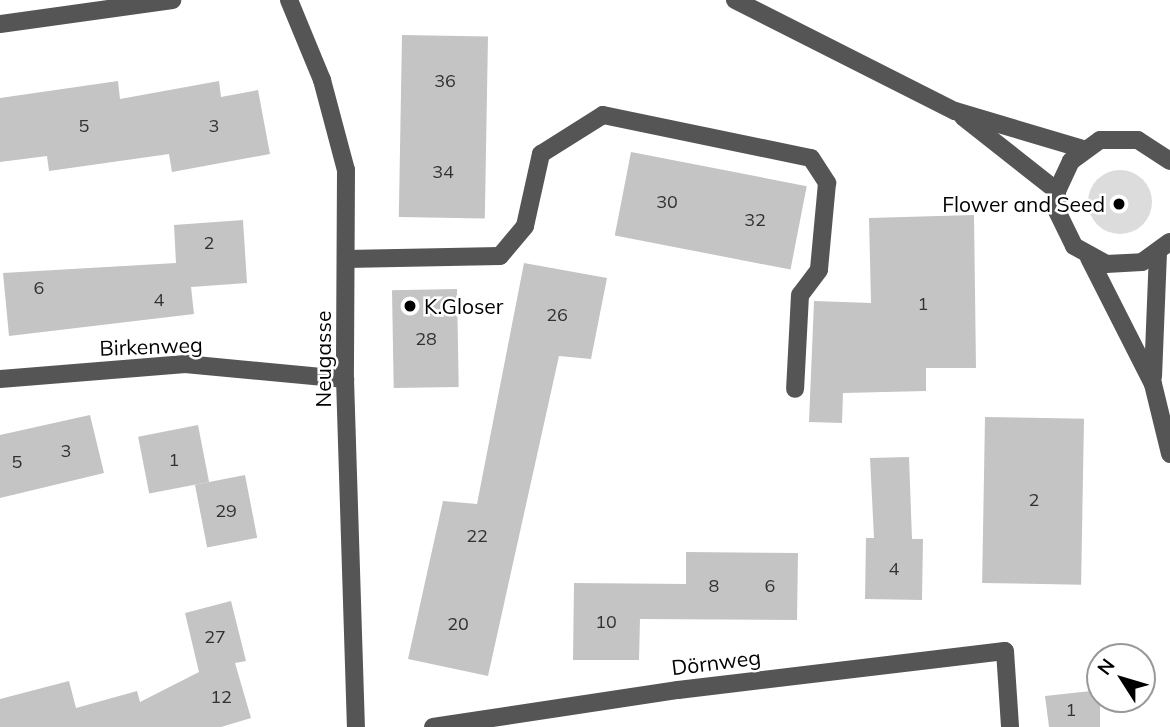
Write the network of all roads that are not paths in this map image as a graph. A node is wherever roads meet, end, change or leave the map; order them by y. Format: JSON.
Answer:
{"nodes":[{"id":1,"x":31,"y":0,"type":"edge"},
{"id":2,"x":172,"y":0,"type":"edge"},
{"id":3,"x":289,"y":0,"type":"edge"},
{"id":4,"x":736,"y":0,"type":"edge"},
{"id":5,"x":33,"y":19,"type":"junction"},
{"id":6,"x":0,"y":24,"type":"edge"},
{"id":7,"x":955,"y":111,"type":"junction"},
{"id":8,"x":1083,"y":149,"type":"junction"},
{"id":9,"x":1170,"y":160,"type":"edge"},
{"id":10,"x":1057,"y":191,"type":"junction"},
{"id":11,"x":1164,"y":248,"type":"edge"},
{"id":12,"x":1089,"y":258,"type":"junction"},
{"id":13,"x":346,"y":259,"type":"junction"},
{"id":14,"x":0,"y":379,"type":"edge"},
{"id":15,"x":345,"y":379,"type":"junction"},
{"id":16,"x":1153,"y":384,"type":"junction"},
{"id":17,"x":794,"y":388,"type":"dead end"},
{"id":18,"x":1170,"y":454,"type":"edge"},
{"id":19,"x":356,"y":727,"type":"edge"},
{"id":20,"x":433,"y":727,"type":"edge"},
{"id":21,"x":1010,"y":727,"type":"edge"}],
"edges":[{"from":1,"to":5,"type":"street"},
{"from":2,"to":5,"type":"street"},
{"from":3,"to":13,"type":"street","name":"Neugasse"},
{"from":4,"to":7,"type":"street"},
{"from":5,"to":6,"type":"street"},
{"from":7,"to":8,"type":"street"},
{"from":7,"to":10,"type":"street"},
{"from":8,"to":9,"type":"street"},
{"from":8,"to":10,"type":"street"},
{"from":10,"to":12,"type":"street"},
{"from":11,"to":12,"type":"street"},
{"from":11,"to":16,"type":"street"},
{"from":12,"to":16,"type":"street"},
{"from":13,"to":15,"type":"street","name":"Neugasse"},
{"from":13,"to":17,"type":"street"},
{"from":14,"to":15,"type":"street","name":"Birkenweg"},
{"from":15,"to":19,"type":"street","name":"Neugasse"},
{"from":16,"to":18,"type":"street"},
{"from":20,"to":21,"type":"street","name":"Dörnweg"}]}
